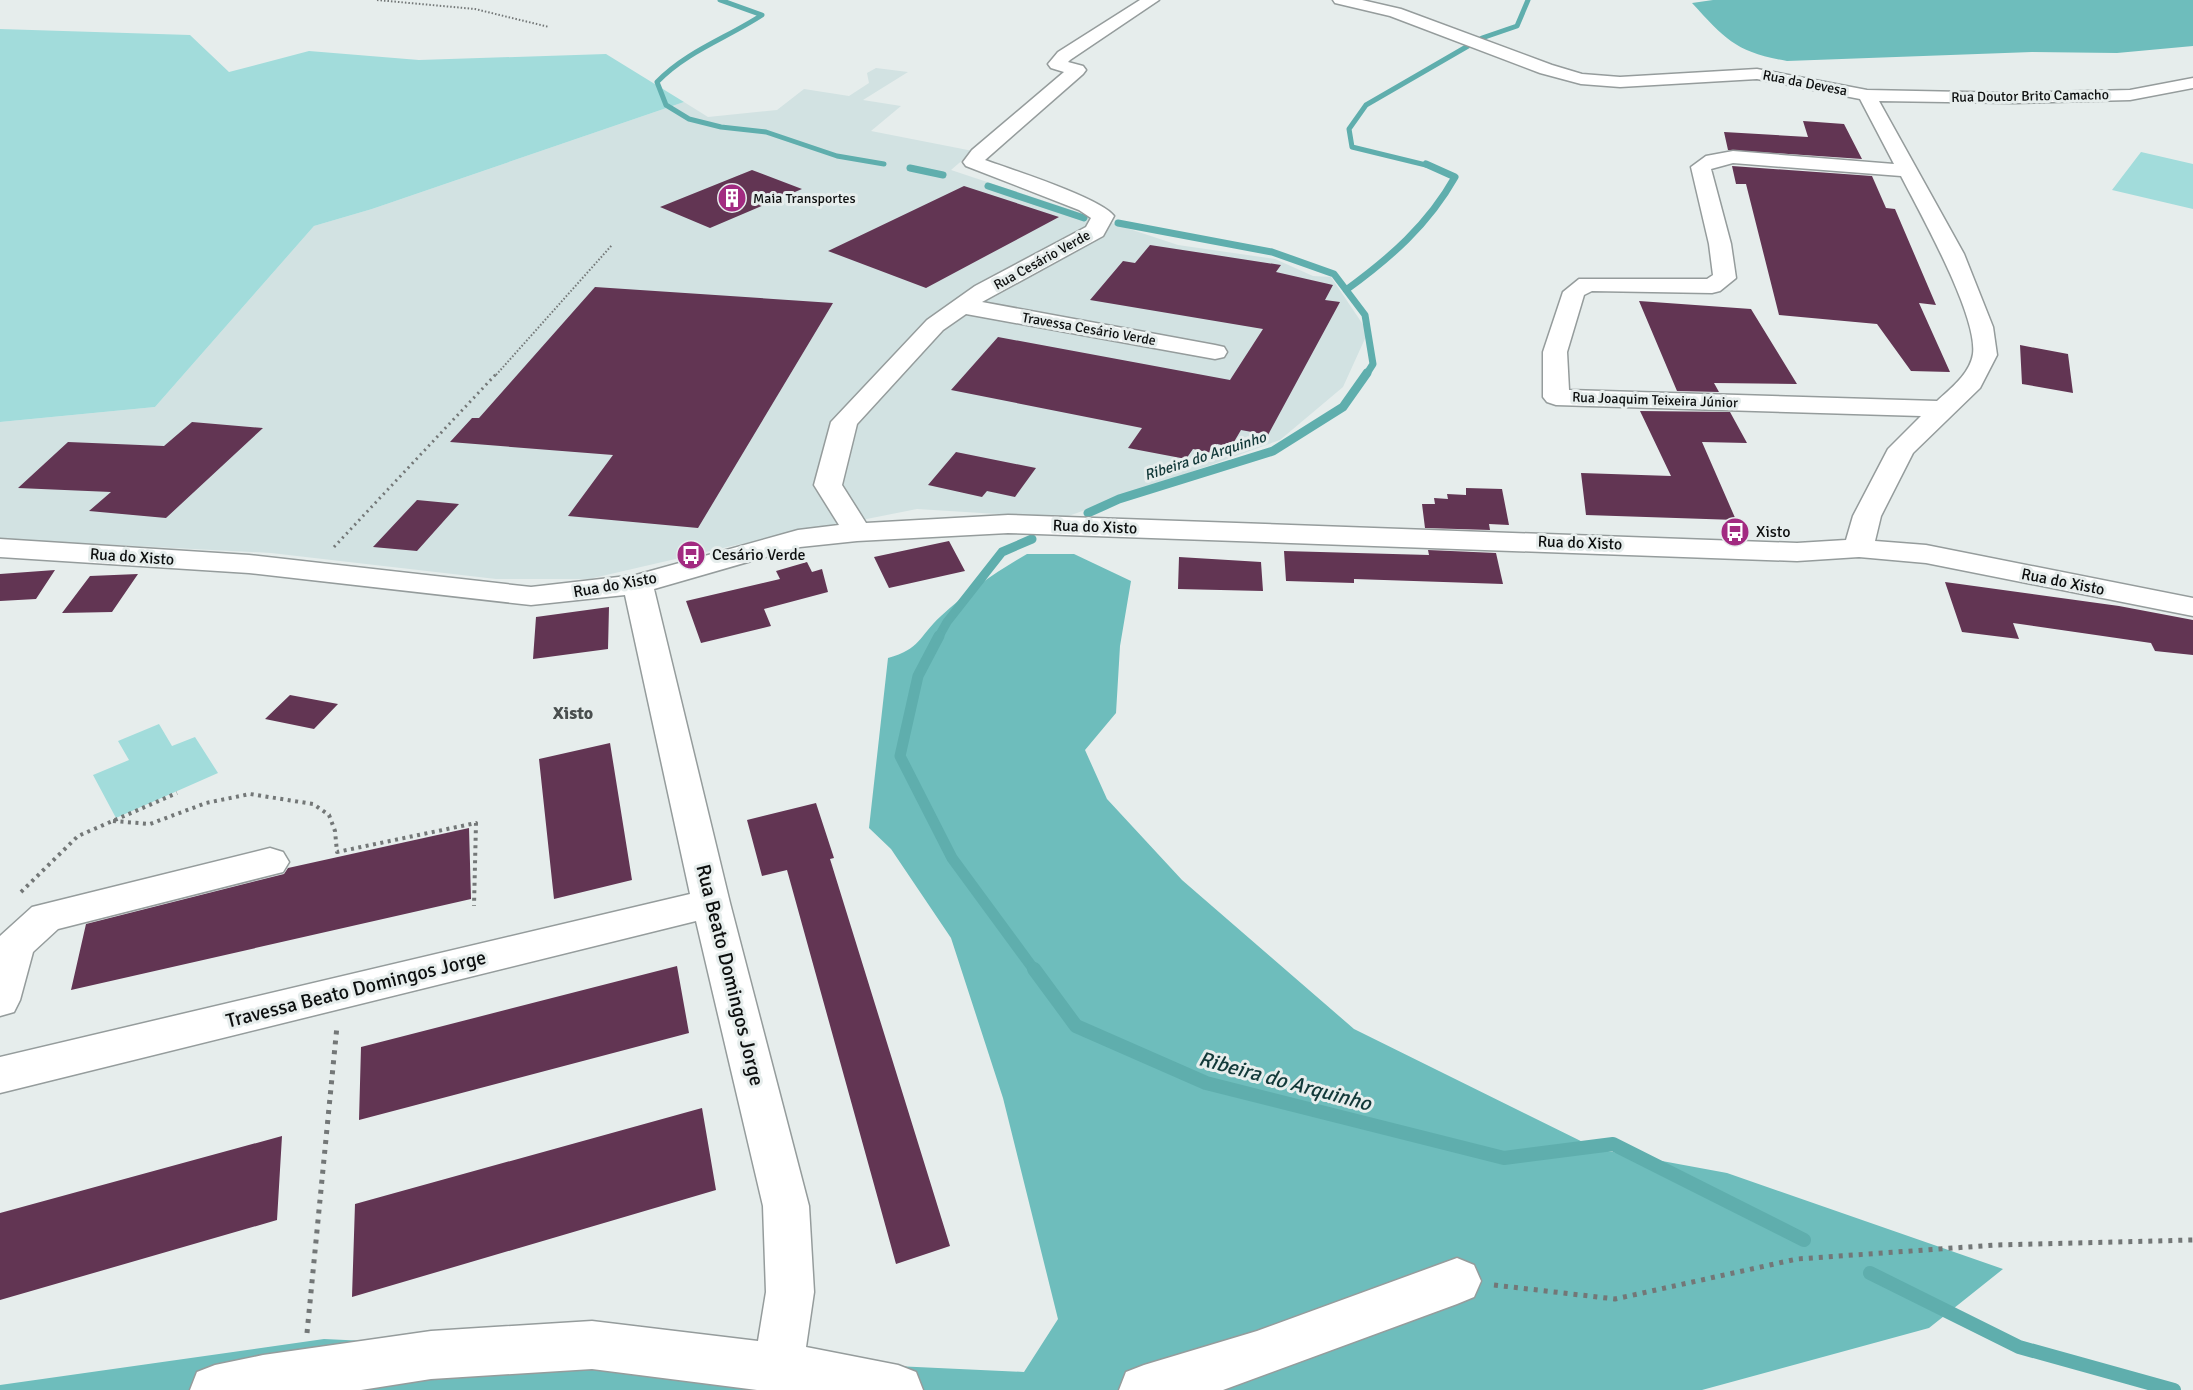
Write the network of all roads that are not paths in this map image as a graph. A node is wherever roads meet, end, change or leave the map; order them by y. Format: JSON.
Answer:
{"nodes":[{"id":1,"x":1151,"y":0,"type":"edge"},
{"id":2,"x":1341,"y":0,"type":"edge"},
{"id":3,"x":2193,"y":83,"type":"edge"},
{"id":4,"x":1867,"y":95,"type":"junction"},
{"id":5,"x":2130,"y":95,"type":"junction"},
{"id":6,"x":2193,"y":99,"type":"edge"},
{"id":7,"x":1907,"y":171,"type":"junction"},
{"id":8,"x":963,"y":306,"type":"junction"},
{"id":9,"x":1215,"y":352,"type":"dead end"},
{"id":10,"x":1943,"y":409,"type":"junction"},
{"id":11,"x":857,"y":532,"type":"junction"},
{"id":12,"x":0,"y":548,"type":"edge"},
{"id":13,"x":1858,"y":548,"type":"junction"},
{"id":14,"x":638,"y":584,"type":"junction"},
{"id":15,"x":2193,"y":608,"type":"edge"},
{"id":16,"x":270,"y":862,"type":"dead end"},
{"id":17,"x":711,"y":903,"type":"junction"},
{"id":18,"x":0,"y":1000,"type":"edge"},
{"id":19,"x":0,"y":1075,"type":"edge"},
{"id":20,"x":1456,"y":1281,"type":"road end"},
{"id":21,"x":778,"y":1368,"type":"junction"},
{"id":22,"x":215,"y":1390,"type":"edge"},
{"id":23,"x":898,"y":1390,"type":"edge"},
{"id":24,"x":1144,"y":1390,"type":"edge"}],
"edges":[{"from":1,"to":8,"type":"street","name":"Rua Cesário Verde"},
{"from":2,"to":4,"type":"street","name":"Rua da Devesa"},
{"from":3,"to":5,"type":"street","name":"Rua Doutor Brito Camacho"},
{"from":4,"to":5,"type":"street","name":"Rua Doutor Brito Camacho"},
{"from":4,"to":7,"type":"street","name":"Rua da Devesa"},
{"from":5,"to":6,"type":"street"},
{"from":7,"to":10,"type":"street","name":"Rua da Devesa"},
{"from":7,"to":10,"type":"street","name":"Rua Joaquim Teixeira Júnior"},
{"from":8,"to":9,"type":"street","name":"Travessa Cesário Verde"},
{"from":8,"to":11,"type":"street","name":"Rua Cesário Verde"},
{"from":10,"to":13,"type":"street","name":"Rua da Devesa"},
{"from":11,"to":13,"type":"street","name":"Rua do Xisto"},
{"from":11,"to":14,"type":"street","name":"Rua do Xisto"},
{"from":12,"to":14,"type":"street","name":"Rua do Xisto"},
{"from":13,"to":15,"type":"street","name":"Rua do Xisto"},
{"from":14,"to":17,"type":"street","name":"Rua Beato Domingos Jorge"},
{"from":16,"to":18,"type":"street"},
{"from":17,"to":19,"type":"street","name":"Travessa Beato Domingos Jorge"},
{"from":17,"to":21,"type":"street","name":"Rua Beato Domingos Jorge"},
{"from":20,"to":24,"type":"street"},
{"from":21,"to":22,"type":"street"},
{"from":21,"to":23,"type":"street"}]}
